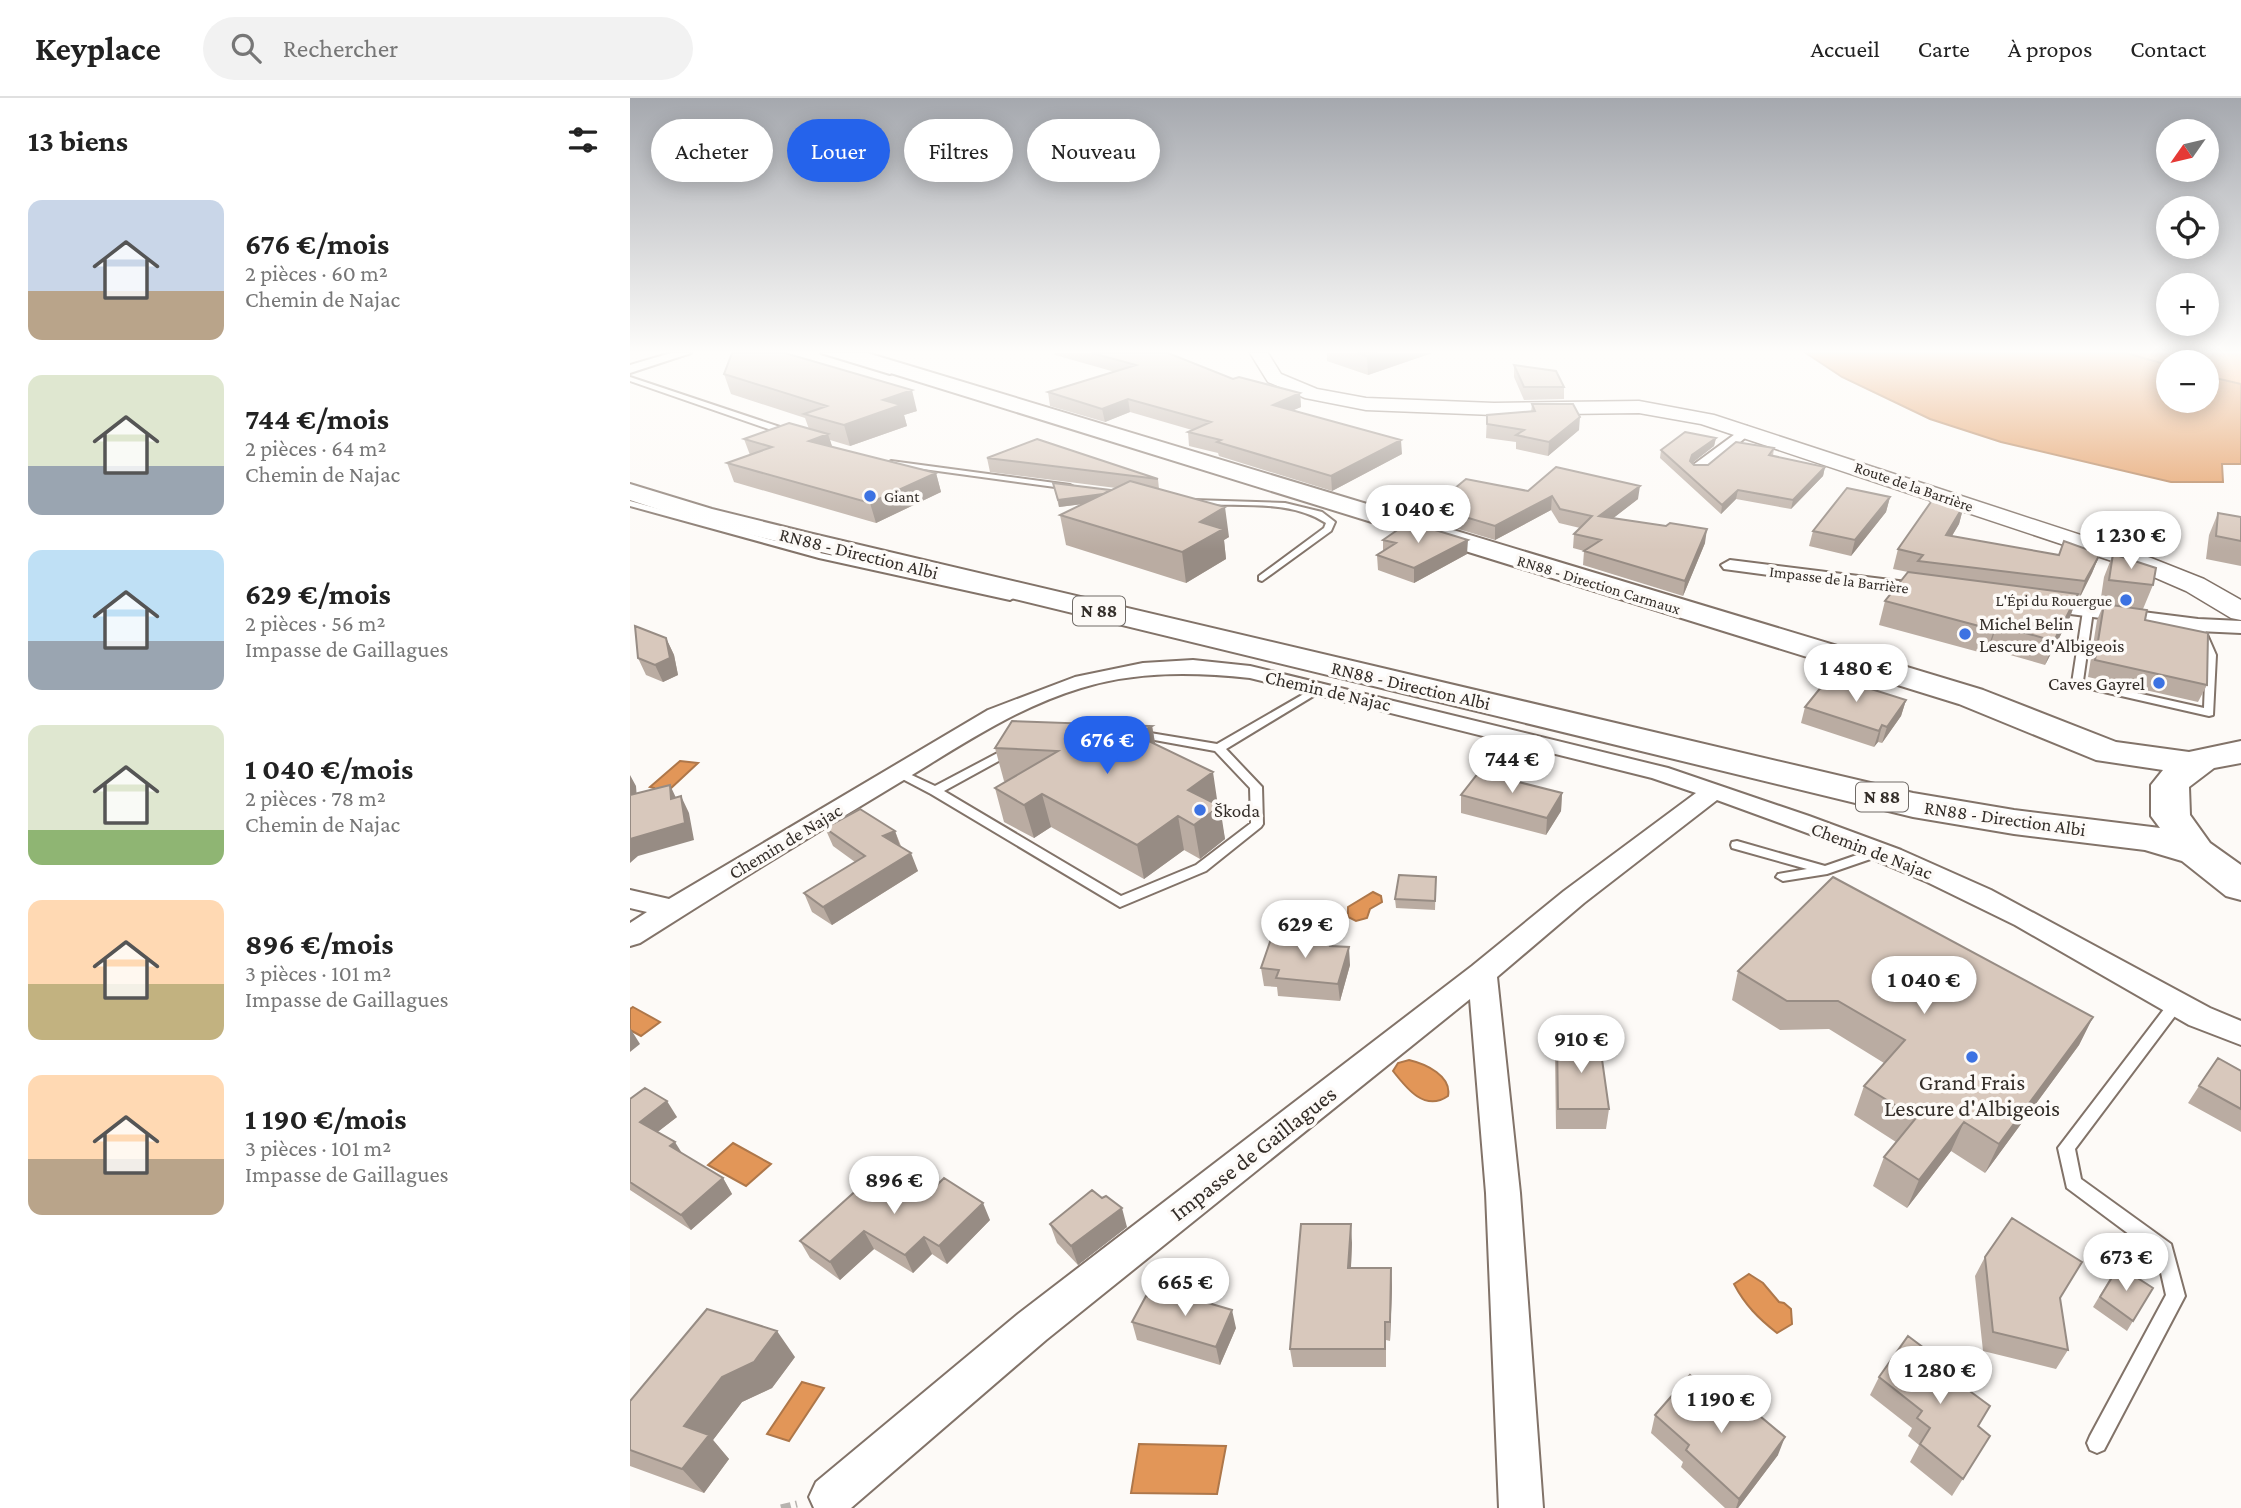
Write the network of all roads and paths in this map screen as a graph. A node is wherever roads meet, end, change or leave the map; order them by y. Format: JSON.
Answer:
{"nodes":[{"id":1,"x":747,"y":419,"type":"edge"},
{"id":2,"x":1059,"y":419,"type":"edge"},
{"id":3,"x":1706,"y":419,"type":"edge"},
{"id":4,"x":1746,"y":430,"type":"junction"},
{"id":5,"x":798,"y":436,"type":"edge"},
{"id":6,"x":882,"y":460,"type":"edge"},
{"id":7,"x":1699,"y":468,"type":"edge"},
{"id":8,"x":1086,"y":489,"type":"edge"},
{"id":9,"x":630,"y":492,"type":"edge"},
{"id":10,"x":1183,"y":500,"type":"edge"},
{"id":11,"x":630,"y":503,"type":"edge"},
{"id":12,"x":1730,"y":565,"type":"dead end"},
{"id":13,"x":1262,"y":578,"type":"dead end"},
{"id":14,"x":1950,"y":593,"type":"edge"},
{"id":15,"x":2019,"y":602,"type":"edge"},
{"id":16,"x":2088,"y":611,"type":"junction"},
{"id":17,"x":2241,"y":612,"type":"edge"},
{"id":18,"x":2198,"y":625,"type":"junction"},
{"id":19,"x":2241,"y":627,"type":"edge"},
{"id":20,"x":1203,"y":636,"type":"junction"},
{"id":21,"x":1321,"y":687,"type":"junction"},
{"id":22,"x":1128,"y":732,"type":"edge"},
{"id":23,"x":1018,"y":746,"type":"edge"},
{"id":24,"x":1219,"y":748,"type":"junction"},
{"id":25,"x":2241,"y":752,"type":"edge"},
{"id":26,"x":2191,"y":763,"type":"junction"},
{"id":27,"x":899,"y":774,"type":"junction"},
{"id":28,"x":935,"y":791,"type":"junction"},
{"id":29,"x":1714,"y":791,"type":"junction"},
{"id":30,"x":1737,"y":845,"type":"dead end"},
{"id":31,"x":1881,"y":851,"type":"junction"},
{"id":32,"x":2196,"y":852,"type":"junction"},
{"id":33,"x":1827,"y":870,"type":"junction"},
{"id":34,"x":1783,"y":877,"type":"dead end"},
{"id":35,"x":2241,"y":886,"type":"edge"},
{"id":36,"x":630,"y":899,"type":"edge"},
{"id":37,"x":672,"y":909,"type":"junction"},
{"id":38,"x":630,"y":936,"type":"edge"},
{"id":39,"x":1482,"y":973,"type":"junction"},
{"id":40,"x":2176,"y":1004,"type":"junction"},
{"id":41,"x":2241,"y":1033,"type":"edge"},
{"id":42,"x":2097,"y":1443,"type":"dead end"},
{"id":43,"x":831,"y":1497,"type":"dead end"},
{"id":44,"x":1521,"y":1508,"type":"edge"}],
"edges":[{"from":1,"to":5,"type":"lane"},
{"from":2,"to":26,"type":"main road","name":"RN88 - Direction Carmaux"},
{"from":3,"to":4,"type":"street","name":"Route de la Barrière"},
{"from":4,"to":7,"type":"street"},
{"from":4,"to":17,"type":"street","name":"Route de la Barrière"},
{"from":6,"to":8,"type":"lane"},
{"from":9,"to":20,"type":"main road","name":"RN88 - Direction Albi","number":"N 88"},
{"from":10,"to":13,"type":"lane"},
{"from":11,"to":20,"type":"lane"},
{"from":12,"to":14,"type":"street","name":"Impasse de la Barrière"},
{"from":15,"to":16,"type":"street"},
{"from":16,"to":18,"type":"street"},
{"from":16,"to":18,"type":"lane"},
{"from":18,"to":19,"type":"street"},
{"from":20,"to":32,"type":"main road","name":"RN88 - Direction Albi","number":"N 88"},
{"from":21,"to":24,"type":"lane"},
{"from":21,"to":27,"type":"street","name":"Chemin de Najac"},
{"from":21,"to":29,"type":"street","name":"Chemin de Najac"},
{"from":22,"to":24,"type":"lane"},
{"from":23,"to":28,"type":"lane"},
{"from":24,"to":28,"type":"lane"},
{"from":25,"to":26,"type":"main road"},
{"from":26,"to":32,"type":"main road"},
{"from":27,"to":28,"type":"lane"},
{"from":27,"to":37,"type":"street","name":"Chemin de Najac"},
{"from":29,"to":31,"type":"street","name":"Chemin de Najac"},
{"from":29,"to":39,"type":"street","name":"Impasse de Gaillagues"},
{"from":30,"to":33,"type":"lane"},
{"from":31,"to":33,"type":"lane"},
{"from":31,"to":40,"type":"street","name":"Chemin de Najac"},
{"from":32,"to":35,"type":"main road"},
{"from":33,"to":34,"type":"lane"},
{"from":36,"to":37,"type":"street"},
{"from":37,"to":38,"type":"street","name":"Chemin de Najac"},
{"from":39,"to":43,"type":"street","name":"Impasse de Gaillagues"},
{"from":39,"to":44,"type":"street"},
{"from":40,"to":41,"type":"street","name":"Chemin de Najac"},
{"from":40,"to":42,"type":"lane"}]}
